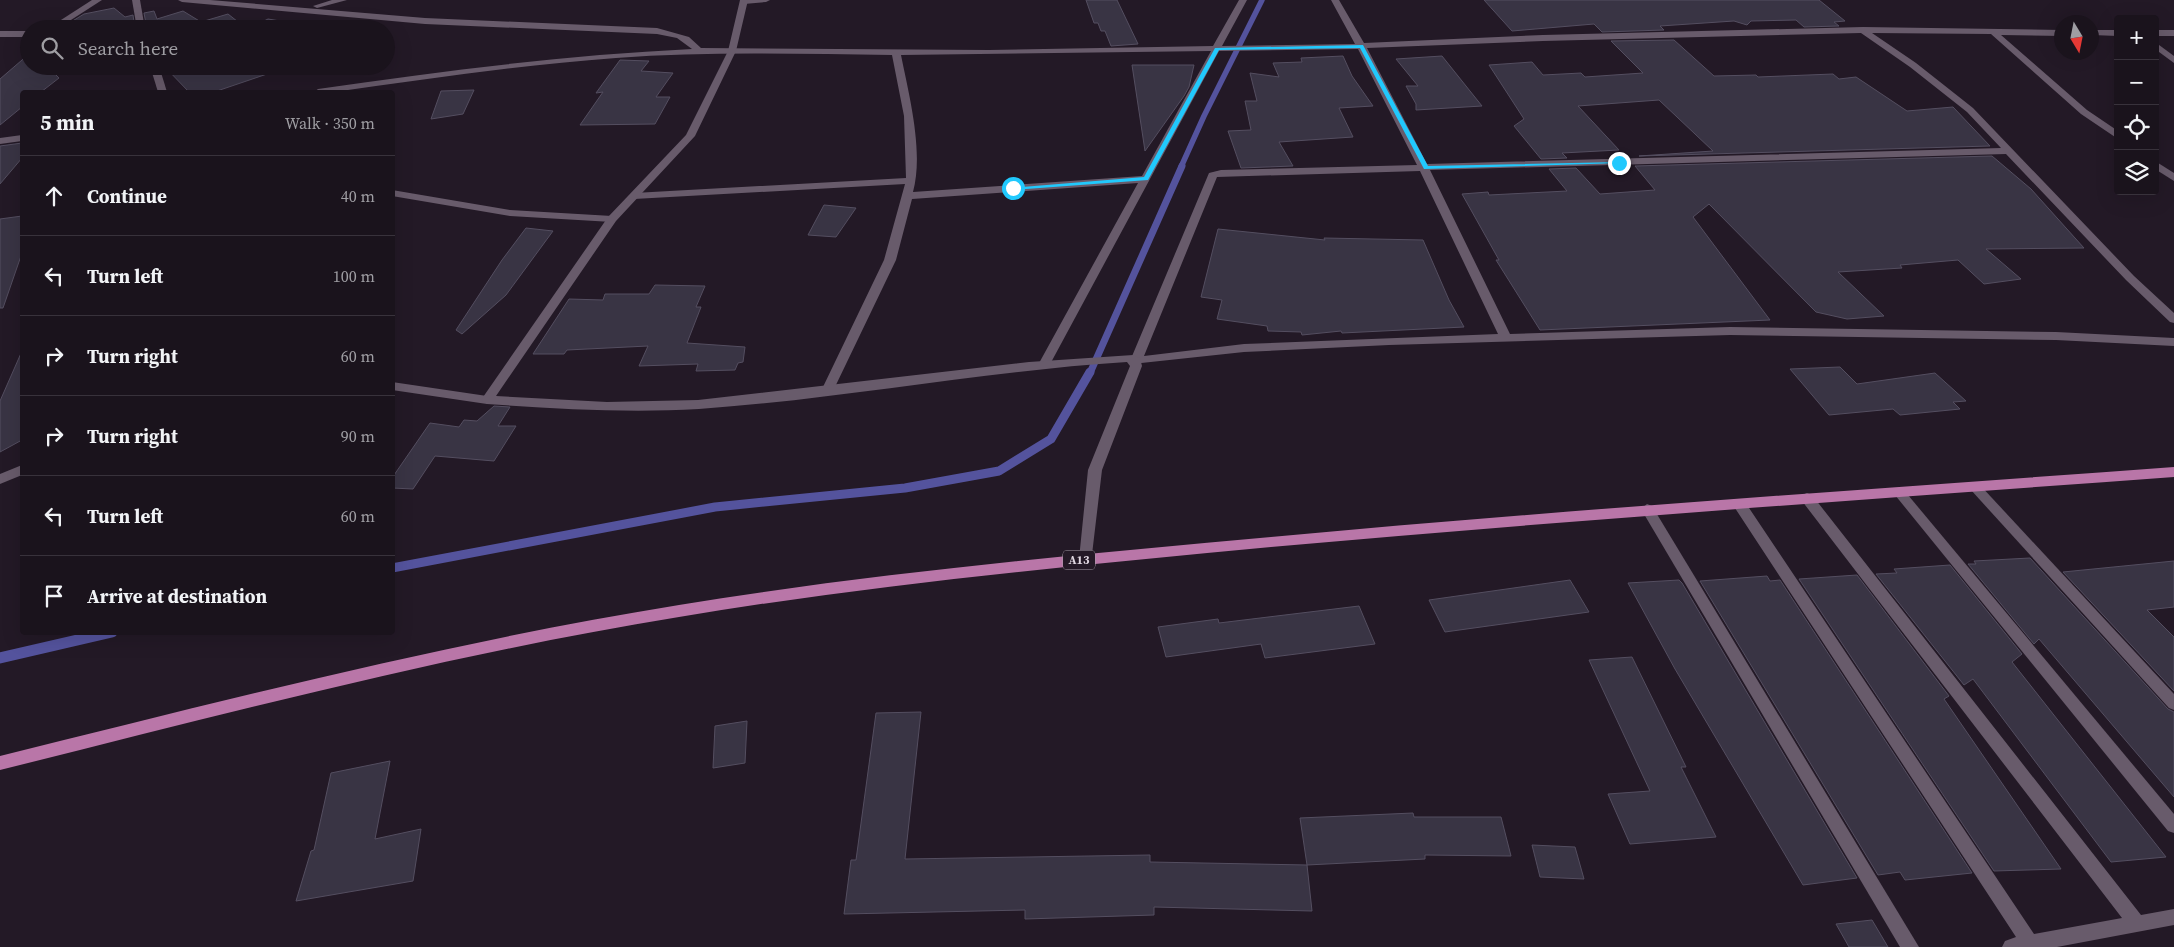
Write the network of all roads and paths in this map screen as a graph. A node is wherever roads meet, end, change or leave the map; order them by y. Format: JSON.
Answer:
{"nodes":[{"id":1,"x":98,"y":0,"type":"edge"},
{"id":2,"x":136,"y":0,"type":"edge"},
{"id":3,"x":182,"y":0,"type":"edge"},
{"id":4,"x":343,"y":0,"type":"edge"},
{"id":5,"x":766,"y":0,"type":"edge"},
{"id":6,"x":1243,"y":0,"type":"edge"},
{"id":7,"x":1335,"y":0,"type":"edge"},
{"id":8,"x":744,"y":1,"type":"edge"},
{"id":9,"x":304,"y":9,"type":"junction"},
{"id":10,"x":66,"y":20,"type":"edge"},
{"id":11,"x":139,"y":20,"type":"edge"},
{"id":12,"x":1863,"y":30,"type":"junction"},
{"id":13,"x":1994,"y":33,"type":"junction"},
{"id":14,"x":2054,"y":33,"type":"edge"},
{"id":15,"x":2099,"y":33,"type":"edge"},
{"id":16,"x":2114,"y":33,"type":"edge"},
{"id":17,"x":2159,"y":33,"type":"edge"},
{"id":18,"x":2174,"y":33,"type":"edge"},
{"id":19,"x":0,"y":34,"type":"edge"},
{"id":20,"x":20,"y":34,"type":"edge"},
{"id":21,"x":1362,"y":46,"type":"junction"},
{"id":22,"x":2159,"y":48,"type":"edge"},
{"id":23,"x":1221,"y":49,"type":"junction"},
{"id":24,"x":698,"y":51,"type":"junction"},
{"id":25,"x":732,"y":51,"type":"junction"},
{"id":26,"x":896,"y":53,"type":"junction"},
{"id":27,"x":2174,"y":60,"type":"edge"},
{"id":28,"x":157,"y":75,"type":"edge"},
{"id":29,"x":162,"y":90,"type":"edge"},
{"id":30,"x":332,"y":90,"type":"edge"},
{"id":31,"x":2114,"y":133,"type":"edge"},
{"id":32,"x":20,"y":138,"type":"edge"},
{"id":33,"x":0,"y":140,"type":"edge"},
{"id":34,"x":2011,"y":151,"type":"junction"},
{"id":35,"x":2159,"y":167,"type":"edge"},
{"id":36,"x":1426,"y":168,"type":"junction"},
{"id":37,"x":2174,"y":178,"type":"edge"},
{"id":38,"x":1146,"y":179,"type":"junction"},
{"id":39,"x":911,"y":181,"type":"junction"},
{"id":40,"x":395,"y":194,"type":"edge"},
{"id":41,"x":634,"y":196,"type":"junction"},
{"id":42,"x":907,"y":196,"type":"junction"},
{"id":43,"x":612,"y":219,"type":"junction"},
{"id":44,"x":2174,"y":319,"type":"edge"},
{"id":45,"x":1506,"y":337,"type":"junction"},
{"id":46,"x":2174,"y":342,"type":"edge"},
{"id":47,"x":1072,"y":361,"type":"joint"},
{"id":48,"x":1136,"y":361,"type":"junction"},
{"id":49,"x":1044,"y":365,"type":"junction"},
{"id":50,"x":395,"y":386,"type":"edge"},
{"id":51,"x":828,"y":389,"type":"junction"},
{"id":52,"x":486,"y":400,"type":"junction"},
{"id":53,"x":20,"y":471,"type":"edge"},
{"id":54,"x":2174,"y":472,"type":"edge"},
{"id":55,"x":0,"y":478,"type":"edge"},
{"id":56,"x":1975,"y":487,"type":"junction"},
{"id":57,"x":1899,"y":492,"type":"junction"},
{"id":58,"x":1807,"y":498,"type":"junction"},
{"id":59,"x":1738,"y":502,"type":"junction"},
{"id":60,"x":1648,"y":509,"type":"junction"},
{"id":61,"x":1086,"y":559,"type":"junction"},
{"id":62,"x":2174,"y":704,"type":"edge"},
{"id":63,"x":0,"y":763,"type":"edge"},
{"id":64,"x":2174,"y":826,"type":"edge"},
{"id":65,"x":2174,"y":917,"type":"edge"},
{"id":66,"x":2137,"y":924,"type":"junction"},
{"id":67,"x":2030,"y":944,"type":"junction"},
{"id":68,"x":1910,"y":947,"type":"edge"},
{"id":69,"x":2011,"y":947,"type":"edge"}],
"edges":[{"from":1,"to":10,"type":"street"},
{"from":2,"to":11,"type":"street"},
{"from":3,"to":9,"type":"street"},
{"from":4,"to":9,"type":"street"},
{"from":5,"to":8,"type":"street"},
{"from":6,"to":23,"type":"street"},
{"from":7,"to":21,"type":"street"},
{"from":8,"to":25,"type":"street"},
{"from":9,"to":24,"type":"street"},
{"from":12,"to":13,"type":"street"},
{"from":12,"to":21,"type":"street"},
{"from":12,"to":34,"type":"street"},
{"from":13,"to":14,"type":"street"},
{"from":13,"to":31,"type":"street"},
{"from":15,"to":16,"type":"street"},
{"from":17,"to":18,"type":"street"},
{"from":19,"to":20,"type":"street"},
{"from":21,"to":23,"type":"street"},
{"from":21,"to":36,"type":"street"},
{"from":22,"to":27,"type":"street"},
{"from":23,"to":26,"type":"street"},
{"from":23,"to":38,"type":"street"},
{"from":24,"to":25,"type":"street"},
{"from":24,"to":30,"type":"street"},
{"from":25,"to":26,"type":"street"},
{"from":25,"to":41,"type":"street"},
{"from":26,"to":39,"type":"street"},
{"from":28,"to":29,"type":"street"},
{"from":32,"to":33,"type":"street"},
{"from":34,"to":36,"type":"street"},
{"from":34,"to":44,"type":"street"},
{"from":35,"to":37,"type":"street"},
{"from":36,"to":45,"type":"street"},
{"from":36,"to":48,"type":"street"},
{"from":38,"to":42,"type":"street"},
{"from":38,"to":49,"type":"street"},
{"from":39,"to":41,"type":"street"},
{"from":39,"to":42,"type":"street"},
{"from":40,"to":43,"type":"street"},
{"from":41,"to":43,"type":"street"},
{"from":42,"to":51,"type":"street"},
{"from":43,"to":52,"type":"street"},
{"from":45,"to":46,"type":"street"},
{"from":45,"to":48,"type":"street"},
{"from":47,"to":48,"type":"street"},
{"from":47,"to":49,"type":"street"},
{"from":48,"to":61,"type":"street"},
{"from":49,"to":51,"type":"street"},
{"from":50,"to":52,"type":"street"},
{"from":51,"to":52,"type":"street"},
{"from":53,"to":55,"type":"street"},
{"from":54,"to":56,"type":"highway","number":"A13"},
{"from":56,"to":57,"type":"highway","number":"A13"},
{"from":56,"to":62,"type":"lane"},
{"from":57,"to":58,"type":"highway","number":"A13"},
{"from":57,"to":64,"type":"lane"},
{"from":58,"to":59,"type":"highway","number":"A13"},
{"from":58,"to":66,"type":"lane"},
{"from":59,"to":60,"type":"highway","number":"A13"},
{"from":59,"to":67,"type":"lane"},
{"from":60,"to":61,"type":"highway","number":"A13"},
{"from":60,"to":68,"type":"lane"},
{"from":61,"to":63,"type":"highway","number":"A13"},
{"from":65,"to":66,"type":"lane"},
{"from":66,"to":67,"type":"lane"},
{"from":67,"to":69,"type":"lane"}]}
